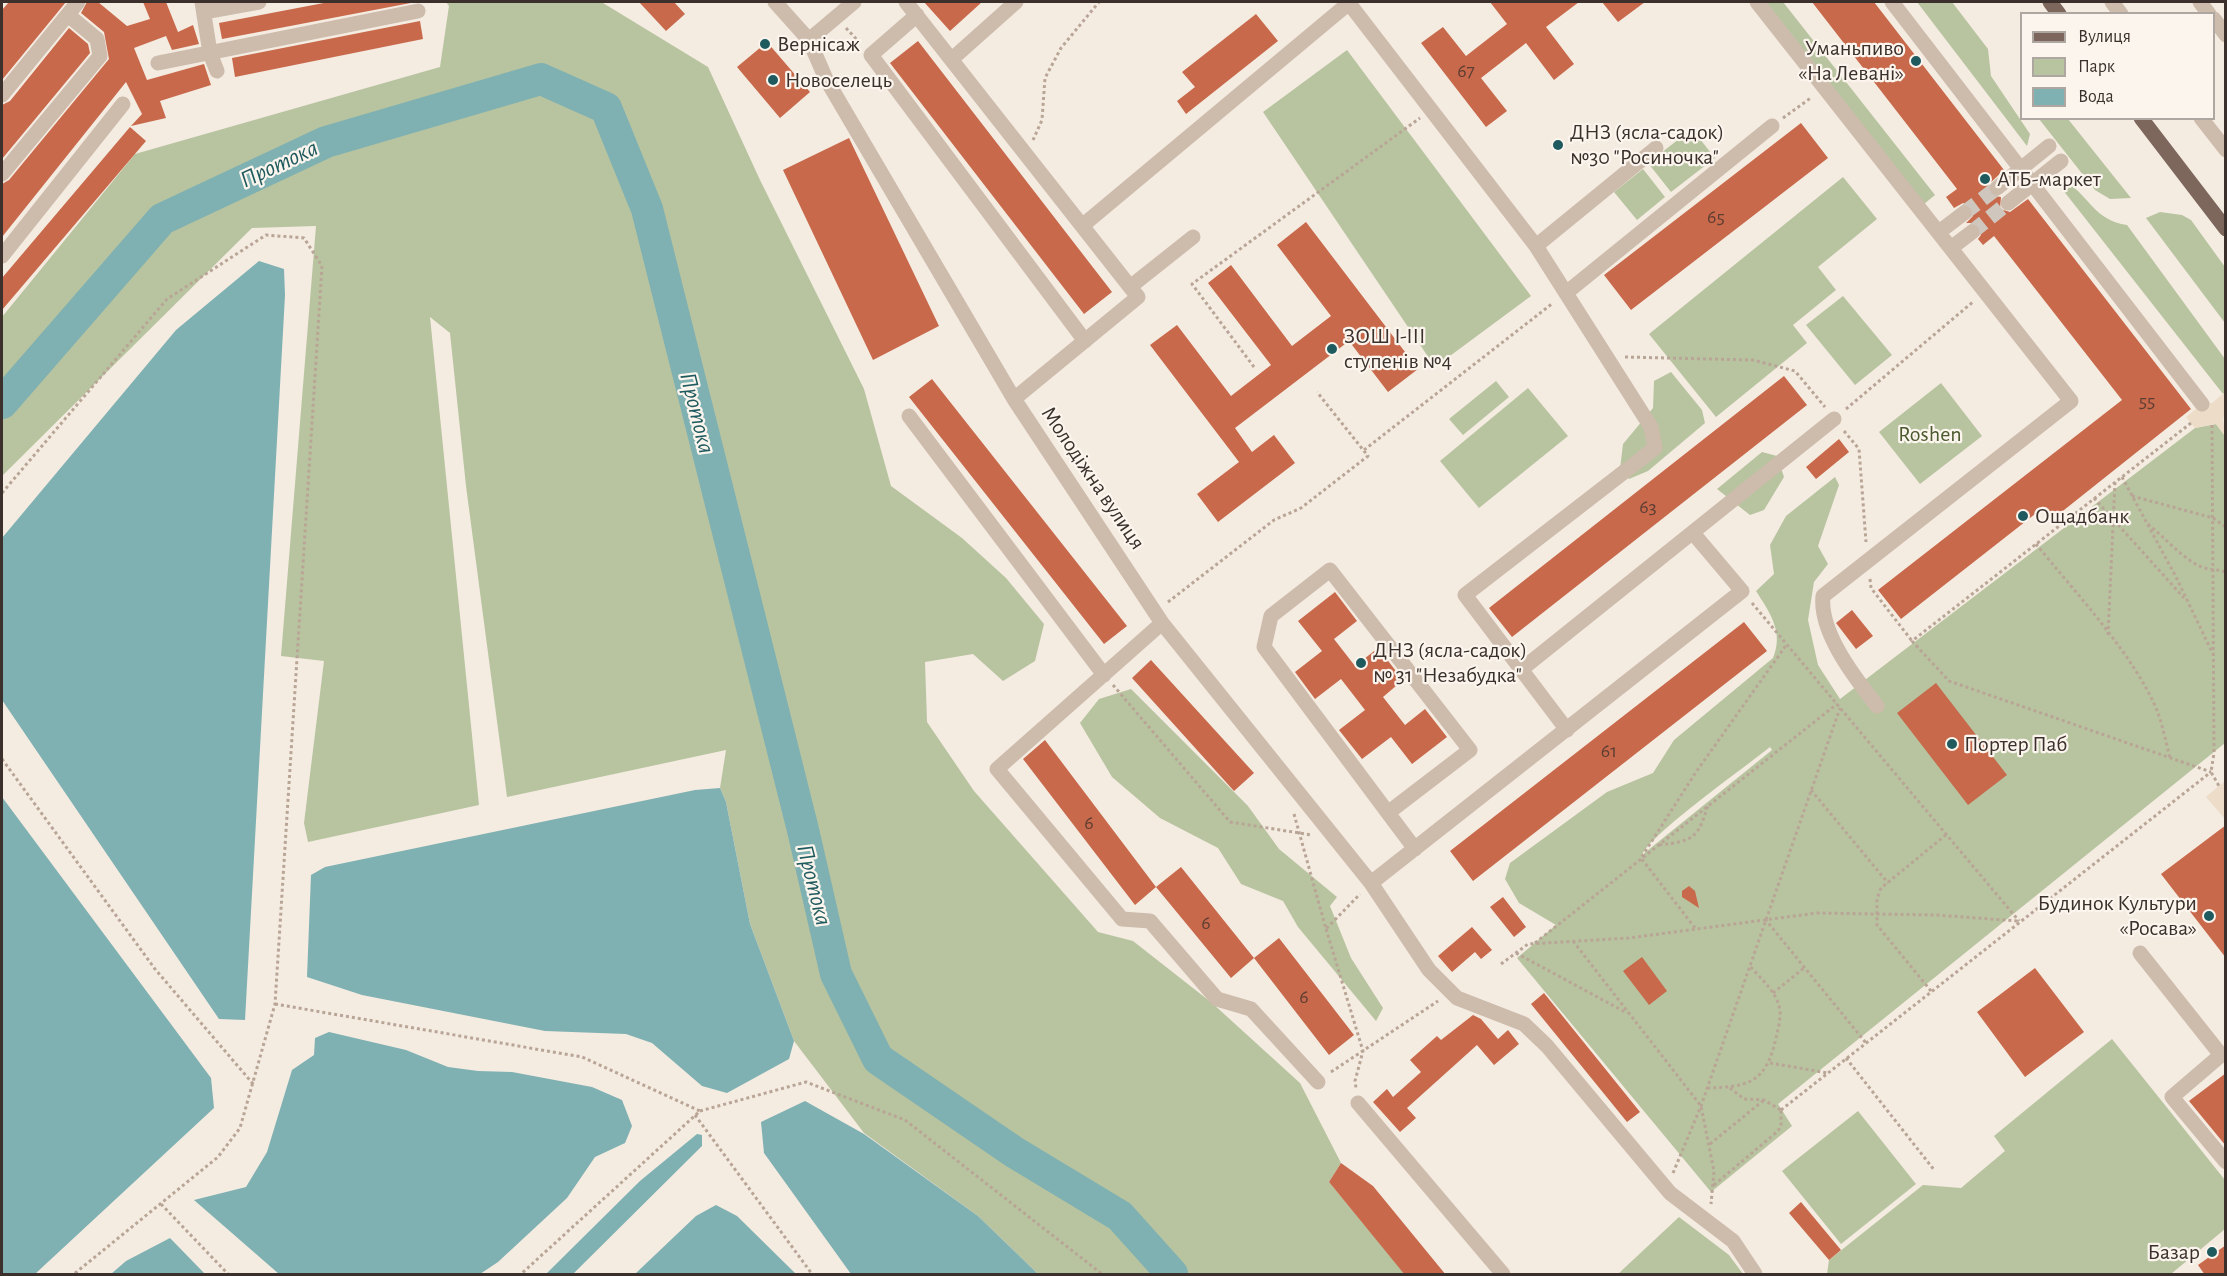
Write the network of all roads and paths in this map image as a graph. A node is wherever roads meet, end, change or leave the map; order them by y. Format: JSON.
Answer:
{"nodes":[{"id":1,"x":78,"y":2,"type":"edge"},
{"id":2,"x":259,"y":2,"type":"edge"},
{"id":3,"x":775,"y":2,"type":"edge"},
{"id":4,"x":854,"y":2,"type":"edge"},
{"id":5,"x":906,"y":2,"type":"edge"},
{"id":6,"x":1016,"y":2,"type":"edge"},
{"id":7,"x":1099,"y":2,"type":"edge"},
{"id":8,"x":1348,"y":2,"type":"edge"},
{"id":9,"x":1757,"y":2,"type":"edge"},
{"id":10,"x":1892,"y":2,"type":"edge"},
{"id":11,"x":203,"y":7,"type":"edge"},
{"id":12,"x":418,"y":11,"type":"dead end"},
{"id":13,"x":68,"y":15,"type":"junction"},
{"id":14,"x":917,"y":15,"type":"junction"},
{"id":15,"x":2215,"y":20,"type":"edge"},
{"id":16,"x":2226,"y":35,"type":"edge"},
{"id":17,"x":809,"y":40,"type":"junction"},
{"id":18,"x":210,"y":53,"type":"junction"},
{"id":19,"x":952,"y":59,"type":"junction"},
{"id":20,"x":158,"y":63,"type":"dead end"},
{"id":21,"x":217,"y":71,"type":"dead end"},
{"id":22,"x":1825,"y":88,"type":"junction"},
{"id":23,"x":2,"y":94,"type":"edge"},
{"id":24,"x":123,"y":104,"type":"dead end"},
{"id":25,"x":1431,"y":110,"type":"junction"},
{"id":26,"x":2142,"y":120,"type":"edge"},
{"id":27,"x":2203,"y":120,"type":"edge"},
{"id":28,"x":1772,"y":126,"type":"joint"},
{"id":29,"x":2049,"y":146,"type":"dead end"},
{"id":30,"x":1656,"y":148,"type":"dead end"},
{"id":31,"x":2226,"y":150,"type":"edge"},
{"id":32,"x":1027,"y":156,"type":"junction"},
{"id":33,"x":2061,"y":161,"type":"dead end"},
{"id":34,"x":2020,"y":169,"type":"junction"},
{"id":35,"x":2,"y":174,"type":"edge"},
{"id":36,"x":2032,"y":184,"type":"junction"},
{"id":37,"x":1996,"y":188,"type":"tunnel mouth"},
{"id":38,"x":2008,"y":203,"type":"tunnel mouth"},
{"id":39,"x":1964,"y":213,"type":"tunnel mouth"},
{"id":40,"x":1082,"y":226,"type":"junction"},
{"id":41,"x":2226,"y":229,"type":"edge"},
{"id":42,"x":1939,"y":232,"type":"junction"},
{"id":43,"x":1972,"y":232,"type":"tunnel mouth"},
{"id":44,"x":1193,"y":237,"type":"dead end"},
{"id":45,"x":1536,"y":246,"type":"junction"},
{"id":46,"x":1951,"y":248,"type":"junction"},
{"id":47,"x":2,"y":256,"type":"edge"},
{"id":48,"x":1130,"y":287,"type":"junction"},
{"id":49,"x":1566,"y":293,"type":"junction"},
{"id":50,"x":1985,"y":293,"type":"junction"},
{"id":51,"x":1085,"y":341,"type":"junction"},
{"id":52,"x":1607,"y":356,"type":"junction"},
{"id":53,"x":1254,"y":367,"type":"dead end"},
{"id":54,"x":1317,"y":392,"type":"dead end"},
{"id":55,"x":1014,"y":399,"type":"junction"},
{"id":56,"x":2202,"y":404,"type":"dead end"},
{"id":57,"x":909,"y":416,"type":"dead end"},
{"id":58,"x":1834,"y":419,"type":"junction"},
{"id":59,"x":2191,"y":423,"type":"dead end"},
{"id":60,"x":2212,"y":425,"type":"dead end"},
{"id":61,"x":1364,"y":450,"type":"junction"},
{"id":62,"x":2122,"y":477,"type":"junction"},
{"id":63,"x":2115,"y":482,"type":"junction"},
{"id":64,"x":2,"y":493,"type":"edge"},
{"id":65,"x":2132,"y":496,"type":"junction"},
{"id":66,"x":2094,"y":498,"type":"junction"},
{"id":67,"x":2113,"y":518,"type":"junction"},
{"id":68,"x":2213,"y":518,"type":"junction"},
{"id":69,"x":2147,"y":523,"type":"junction"},
{"id":70,"x":2226,"y":527,"type":"edge"},
{"id":71,"x":1693,"y":533,"type":"junction"},
{"id":72,"x":2036,"y":544,"type":"junction"},
{"id":73,"x":1868,"y":560,"type":"junction"},
{"id":74,"x":2213,"y":567,"type":"junction"},
{"id":75,"x":2226,"y":572,"type":"edge"},
{"id":76,"x":1742,"y":591,"type":"junction"},
{"id":77,"x":2188,"y":601,"type":"junction"},
{"id":78,"x":1159,"y":618,"type":"junction"},
{"id":79,"x":2108,"y":635,"type":"junction"},
{"id":80,"x":1912,"y":641,"type":"junction"},
{"id":81,"x":1787,"y":644,"type":"junction"},
{"id":82,"x":2214,"y":656,"type":"junction"},
{"id":83,"x":1522,"y":669,"type":"junction"},
{"id":84,"x":1104,"y":675,"type":"junction"},
{"id":85,"x":1837,"y":704,"type":"junction"},
{"id":86,"x":1877,"y":706,"type":"dead end"},
{"id":87,"x":1840,"y":708,"type":"junction"},
{"id":88,"x":1567,"y":729,"type":"junction"},
{"id":89,"x":2170,"y":758,"type":"junction"},
{"id":90,"x":2,"y":759,"type":"edge"},
{"id":91,"x":2211,"y":772,"type":"junction"},
{"id":92,"x":2219,"y":786,"type":"dead end"},
{"id":93,"x":1811,"y":790,"type":"junction"},
{"id":94,"x":1708,"y":805,"type":"junction"},
{"id":95,"x":1389,"y":812,"type":"junction"},
{"id":96,"x":1294,"y":813,"type":"dead end"},
{"id":97,"x":1300,"y":833,"type":"junction"},
{"id":98,"x":1947,"y":834,"type":"junction"},
{"id":99,"x":1336,"y":839,"type":"junction"},
{"id":100,"x":1658,"y":845,"type":"junction"},
{"id":101,"x":1415,"y":849,"type":"junction"},
{"id":102,"x":1641,"y":858,"type":"junction"},
{"id":103,"x":1371,"y":883,"type":"junction"},
{"id":104,"x":1888,"y":883,"type":"junction"},
{"id":105,"x":1876,"y":914,"type":"junction"},
{"id":106,"x":1765,"y":919,"type":"junction"},
{"id":107,"x":2019,"y":921,"type":"junction"},
{"id":108,"x":1326,"y":928,"type":"junction"},
{"id":109,"x":1695,"y":928,"type":"junction"},
{"id":110,"x":1573,"y":941,"type":"junction"},
{"id":111,"x":1533,"y":944,"type":"junction"},
{"id":112,"x":1516,"y":952,"type":"junction"},
{"id":113,"x":2140,"y":953,"type":"dead end"},
{"id":114,"x":1501,"y":964,"type":"dead end"},
{"id":115,"x":1749,"y":965,"type":"junction"},
{"id":116,"x":1804,"y":967,"type":"junction"},
{"id":117,"x":1931,"y":991,"type":"junction"},
{"id":118,"x":1773,"y":993,"type":"junction"},
{"id":119,"x":1457,"y":998,"type":"junction"},
{"id":120,"x":275,"y":1004,"type":"junction"},
{"id":121,"x":1629,"y":1014,"type":"junction"},
{"id":122,"x":1866,"y":1043,"type":"junction"},
{"id":123,"x":1363,"y":1051,"type":"junction"},
{"id":124,"x":1846,"y":1058,"type":"junction"},
{"id":125,"x":1770,"y":1063,"type":"junction"},
{"id":126,"x":1828,"y":1073,"type":"junction"},
{"id":127,"x":1318,"y":1082,"type":"joint"},
{"id":128,"x":254,"y":1085,"type":"junction"},
{"id":129,"x":1707,"y":1088,"type":"junction"},
{"id":130,"x":1730,"y":1088,"type":"junction"},
{"id":131,"x":1764,"y":1100,"type":"junction"},
{"id":132,"x":1358,"y":1103,"type":"joint"},
{"id":133,"x":1701,"y":1106,"type":"junction"},
{"id":134,"x":1781,"y":1110,"type":"junction"},
{"id":135,"x":700,"y":1111,"type":"junction"},
{"id":136,"x":695,"y":1115,"type":"junction"},
{"id":137,"x":1710,"y":1144,"type":"junction"},
{"id":138,"x":2226,"y":1162,"type":"edge"},
{"id":139,"x":1935,"y":1171,"type":"dead end"},
{"id":140,"x":1713,"y":1186,"type":"junction"},
{"id":141,"x":1670,"y":1192,"type":"junction"},
{"id":142,"x":161,"y":1204,"type":"junction"},
{"id":143,"x":1708,"y":1220,"type":"junction"},
{"id":144,"x":74,"y":1275,"type":"edge"},
{"id":145,"x":228,"y":1275,"type":"edge"},
{"id":146,"x":521,"y":1275,"type":"edge"},
{"id":147,"x":812,"y":1275,"type":"edge"},
{"id":148,"x":1102,"y":1275,"type":"edge"},
{"id":149,"x":1503,"y":1275,"type":"edge"},
{"id":150,"x":1755,"y":1275,"type":"edge"}],
"edges":[{"from":1,"to":13,"type":"street"},
{"from":2,"to":11,"type":"street"},
{"from":3,"to":17,"type":"street","name":"Молодіжна вулиця"},
{"from":4,"to":17,"type":"street"},
{"from":5,"to":14,"type":"street"},
{"from":6,"to":19,"type":"street"},
{"from":7,"to":32,"type":"path"},
{"from":8,"to":25,"type":"street"},
{"from":8,"to":40,"type":"street"},
{"from":9,"to":22,"type":"street"},
{"from":10,"to":34,"type":"street"},
{"from":11,"to":18,"type":"street"},
{"from":12,"to":18,"type":"street"},
{"from":13,"to":23,"type":"street"},
{"from":13,"to":35,"type":"street"},
{"from":14,"to":19,"type":"street"},
{"from":14,"to":51,"type":"street"},
{"from":15,"to":16,"type":"street"},
{"from":17,"to":55,"type":"street","name":"Молодіжна вулиця"},
{"from":18,"to":20,"type":"street"},
{"from":18,"to":21,"type":"street"},
{"from":19,"to":32,"type":"street"},
{"from":22,"to":28,"type":"path"},
{"from":22,"to":42,"type":"street"},
{"from":24,"to":47,"type":"street"},
{"from":25,"to":45,"type":"street"},
{"from":25,"to":53,"type":"path"},
{"from":26,"to":41,"type":"main road"},
{"from":27,"to":31,"type":"street"},
{"from":28,"to":49,"type":"street"},
{"from":29,"to":34,"type":"street"},
{"from":30,"to":45,"type":"street"},
{"from":32,"to":40,"type":"street"},
{"from":33,"to":36,"type":"street"},
{"from":34,"to":36,"type":"street"},
{"from":34,"to":37,"type":"street"},
{"from":36,"to":38,"type":"street"},
{"from":36,"to":56,"type":"street"},
{"from":39,"to":42,"type":"street"},
{"from":40,"to":48,"type":"street"},
{"from":42,"to":46,"type":"street"},
{"from":43,"to":46,"type":"street"},
{"from":44,"to":48,"type":"street"},
{"from":45,"to":49,"type":"street"},
{"from":46,"to":50,"type":"street"},
{"from":48,"to":51,"type":"street"},
{"from":49,"to":52,"type":"street"},
{"from":49,"to":61,"type":"path"},
{"from":50,"to":58,"type":"path"},
{"from":50,"to":73,"type":"street"},
{"from":51,"to":55,"type":"street"},
{"from":52,"to":58,"type":"path"},
{"from":52,"to":83,"type":"street"},
{"from":54,"to":61,"type":"path"},
{"from":55,"to":78,"type":"street","name":"Молодіжна вулиця"},
{"from":57,"to":84,"type":"street"},
{"from":58,"to":71,"type":"street"},
{"from":58,"to":73,"type":"path"},
{"from":59,"to":62,"type":"path"},
{"from":60,"to":68,"type":"path"},
{"from":61,"to":78,"type":"path"},
{"from":62,"to":63,"type":"path"},
{"from":62,"to":65,"type":"path"},
{"from":63,"to":66,"type":"path"},
{"from":63,"to":67,"type":"path"},
{"from":64,"to":120,"type":"path"},
{"from":65,"to":68,"type":"path"},
{"from":65,"to":69,"type":"path"},
{"from":66,"to":67,"type":"path"},
{"from":66,"to":72,"type":"path"},
{"from":67,"to":77,"type":"path"},
{"from":67,"to":79,"type":"path"},
{"from":68,"to":70,"type":"path"},
{"from":68,"to":74,"type":"path"},
{"from":69,"to":74,"type":"path"},
{"from":69,"to":77,"type":"path"},
{"from":71,"to":76,"type":"street"},
{"from":71,"to":83,"type":"street"},
{"from":72,"to":79,"type":"path"},
{"from":72,"to":80,"type":"path"},
{"from":73,"to":80,"type":"path"},
{"from":73,"to":86,"type":"street"},
{"from":74,"to":75,"type":"path"},
{"from":74,"to":82,"type":"path"},
{"from":76,"to":81,"type":"path"},
{"from":76,"to":88,"type":"street"},
{"from":77,"to":82,"type":"path"},
{"from":78,"to":84,"type":"street"},
{"from":78,"to":99,"type":"street","name":"Молодіжна вулиця"},
{"from":79,"to":89,"type":"path"},
{"from":80,"to":89,"type":"path"},
{"from":81,"to":85,"type":"path"},
{"from":81,"to":102,"type":"path"},
{"from":82,"to":91,"type":"path"},
{"from":83,"to":88,"type":"street"},
{"from":84,"to":97,"type":"path"},
{"from":84,"to":127,"type":"street"},
{"from":85,"to":87,"type":"path"},
{"from":85,"to":94,"type":"path"},
{"from":87,"to":93,"type":"path"},
{"from":87,"to":98,"type":"path"},
{"from":88,"to":101,"type":"street"},
{"from":89,"to":91,"type":"path"},
{"from":90,"to":128,"type":"path"},
{"from":91,"to":92,"type":"path"},
{"from":91,"to":107,"type":"path"},
{"from":93,"to":104,"type":"path"},
{"from":93,"to":106,"type":"path"},
{"from":94,"to":100,"type":"path"},
{"from":94,"to":100,"type":"path"},
{"from":95,"to":95,"type":"street"},
{"from":95,"to":101,"type":"street"},
{"from":96,"to":97,"type":"path"},
{"from":97,"to":99,"type":"path"},
{"from":97,"to":108,"type":"path"},
{"from":98,"to":104,"type":"path"},
{"from":98,"to":107,"type":"path"},
{"from":99,"to":103,"type":"street","name":"Молодіжна вулиця"},
{"from":100,"to":102,"type":"path"},
{"from":101,"to":103,"type":"street"},
{"from":102,"to":109,"type":"path"},
{"from":102,"to":111,"type":"path"},
{"from":103,"to":108,"type":"path"},
{"from":103,"to":119,"type":"street","name":"Молодіжна вулиця"},
{"from":104,"to":105,"type":"path"},
{"from":105,"to":106,"type":"path"},
{"from":105,"to":107,"type":"path"},
{"from":105,"to":117,"type":"path"},
{"from":106,"to":109,"type":"path"},
{"from":106,"to":115,"type":"path"},
{"from":106,"to":116,"type":"path"},
{"from":107,"to":117,"type":"path"},
{"from":108,"to":123,"type":"path"},
{"from":109,"to":110,"type":"path"},
{"from":110,"to":111,"type":"path"},
{"from":110,"to":121,"type":"path"},
{"from":111,"to":112,"type":"path"},
{"from":112,"to":114,"type":"path"},
{"from":112,"to":121,"type":"path"},
{"from":113,"to":138,"type":"street"},
{"from":115,"to":118,"type":"path"},
{"from":115,"to":129,"type":"path"},
{"from":116,"to":118,"type":"path"},
{"from":116,"to":122,"type":"path"},
{"from":117,"to":122,"type":"path"},
{"from":118,"to":125,"type":"path"},
{"from":119,"to":123,"type":"path"},
{"from":119,"to":141,"type":"street"},
{"from":120,"to":128,"type":"path"},
{"from":120,"to":135,"type":"path"},
{"from":121,"to":133,"type":"path"},
{"from":122,"to":124,"type":"path"},
{"from":123,"to":127,"type":"path"},
{"from":123,"to":132,"type":"path"},
{"from":124,"to":126,"type":"path"},
{"from":124,"to":139,"type":"path"},
{"from":125,"to":126,"type":"path"},
{"from":125,"to":130,"type":"path"},
{"from":126,"to":134,"type":"path"},
{"from":128,"to":142,"type":"path"},
{"from":129,"to":130,"type":"path"},
{"from":129,"to":133,"type":"path"},
{"from":130,"to":131,"type":"path"},
{"from":131,"to":134,"type":"path"},
{"from":131,"to":137,"type":"path"},
{"from":132,"to":149,"type":"street"},
{"from":133,"to":137,"type":"path"},
{"from":133,"to":141,"type":"path"},
{"from":134,"to":140,"type":"path"},
{"from":135,"to":136,"type":"path"},
{"from":135,"to":148,"type":"path"},
{"from":136,"to":146,"type":"path"},
{"from":136,"to":147,"type":"path"},
{"from":137,"to":140,"type":"path"},
{"from":140,"to":143,"type":"path"},
{"from":141,"to":143,"type":"street"},
{"from":142,"to":144,"type":"path"},
{"from":142,"to":145,"type":"path"},
{"from":143,"to":150,"type":"street"}]}
